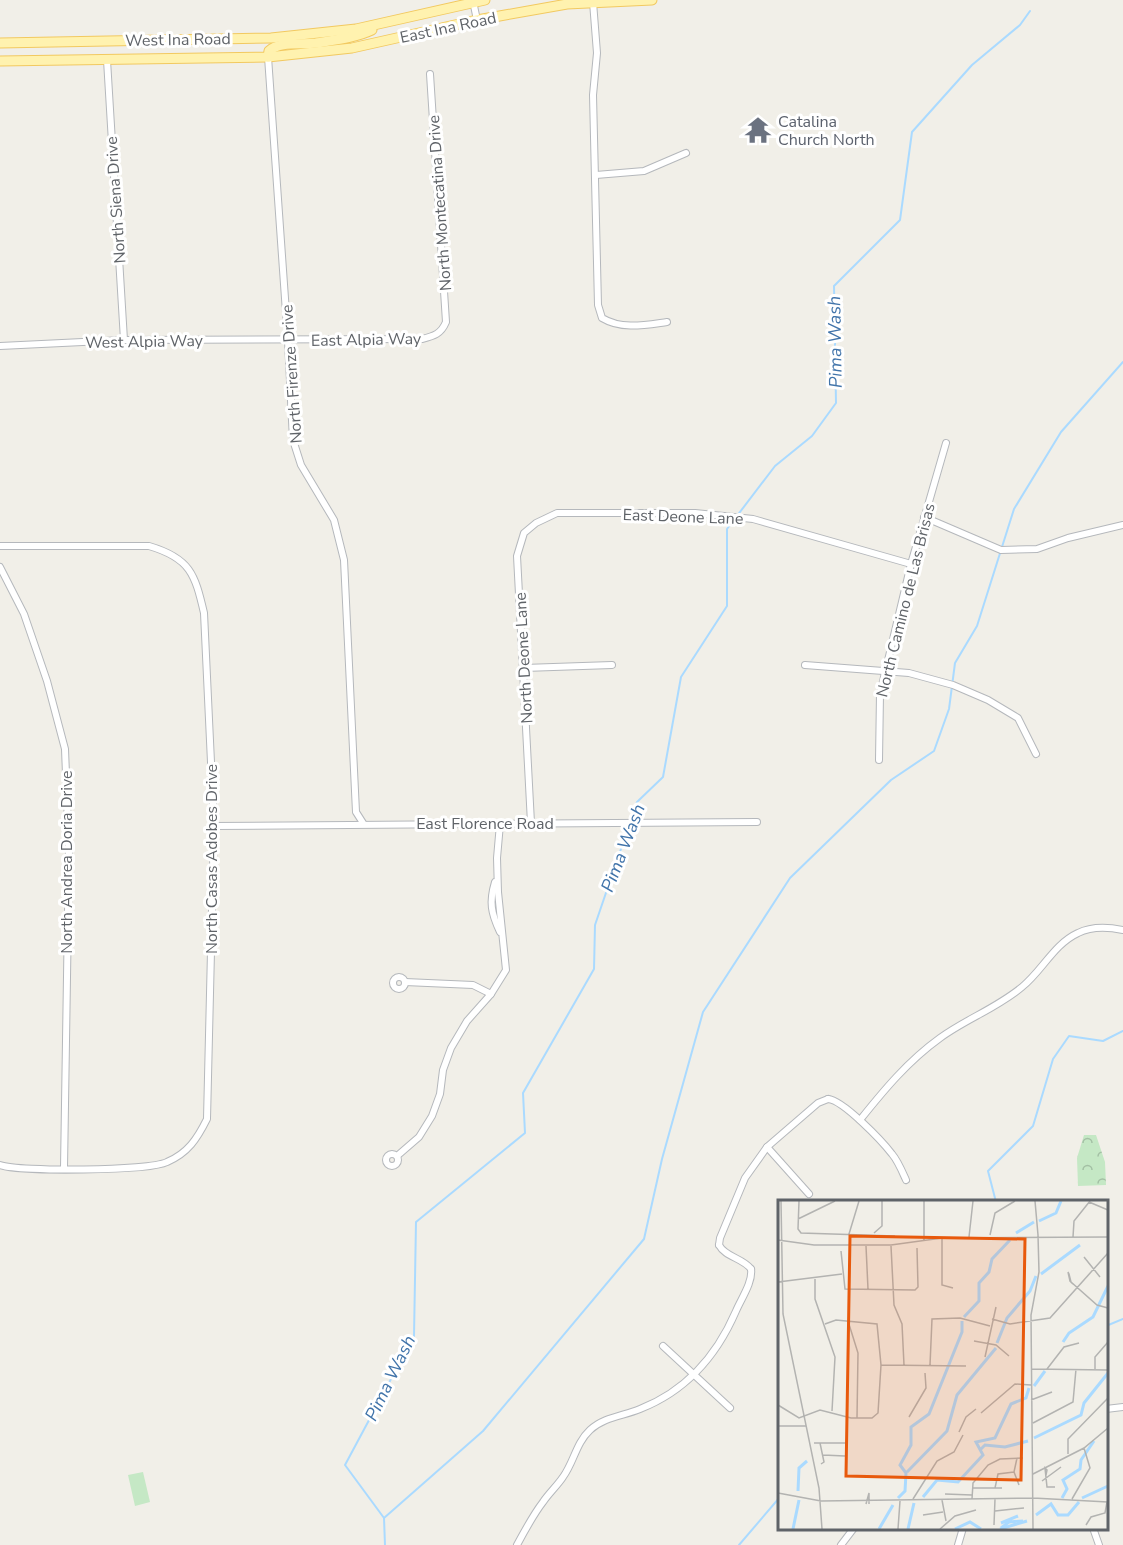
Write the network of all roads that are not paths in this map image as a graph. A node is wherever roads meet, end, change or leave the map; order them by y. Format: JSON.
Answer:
{"nodes":[{"id":1,"x":485,"y":0,"type":"edge"},
{"id":2,"x":652,"y":0,"type":"edge"},
{"id":3,"x":474,"y":1,"type":"edge"},
{"id":4,"x":593,"y":2,"type":"junction"},
{"id":5,"x":477,"y":20,"type":"junction"},
{"id":6,"x":388,"y":22,"type":"junction"},
{"id":7,"x":356,"y":29,"type":"joint"},
{"id":8,"x":0,"y":43,"type":"edge"},
{"id":9,"x":352,"y":48,"type":"joint"},
{"id":10,"x":268,"y":57,"type":"junction"},
{"id":11,"x":107,"y":60,"type":"junction"},
{"id":12,"x":0,"y":61,"type":"edge"},
{"id":13,"x":430,"y":74,"type":"dead end"},
{"id":14,"x":686,"y":153,"type":"dead end"},
{"id":15,"x":596,"y":175,"type":"junction"},
{"id":16,"x":668,"y":322,"type":"dead end"},
{"id":17,"x":442,"y":331,"type":"joint"},
{"id":18,"x":124,"y":340,"type":"junction"},
{"id":19,"x":288,"y":340,"type":"junction"},
{"id":20,"x":0,"y":346,"type":"edge"},
{"id":21,"x":946,"y":442,"type":"dead end"},
{"id":22,"x":557,"y":513,"type":"joint"},
{"id":23,"x":924,"y":517,"type":"junction"},
{"id":24,"x":1123,"y":525,"type":"edge"},
{"id":25,"x":0,"y":546,"type":"edge"},
{"id":26,"x":911,"y":564,"type":"junction"},
{"id":27,"x":0,"y":567,"type":"edge"},
{"id":28,"x":612,"y":665,"type":"dead end"},
{"id":29,"x":805,"y":665,"type":"dead end"},
{"id":30,"x":524,"y":668,"type":"junction"},
{"id":31,"x":885,"y":670,"type":"junction"},
{"id":32,"x":1036,"y":754,"type":"dead end"},
{"id":33,"x":879,"y":760,"type":"dead end"},
{"id":34,"x":757,"y":822,"type":"dead end"},
{"id":35,"x":363,"y":823,"type":"junction"},
{"id":36,"x":531,"y":823,"type":"junction"},
{"id":37,"x":500,"y":824,"type":"junction"},
{"id":38,"x":214,"y":826,"type":"junction"},
{"id":39,"x":1123,"y":930,"type":"edge"},
{"id":40,"x":405,"y":982,"type":"dead end"},
{"id":41,"x":491,"y":994,"type":"junction"},
{"id":42,"x":860,"y":1120,"type":"junction"},
{"id":43,"x":766,"y":1147,"type":"junction"},
{"id":44,"x":397,"y":1156,"type":"dead end"},
{"id":45,"x":0,"y":1165,"type":"edge"},
{"id":46,"x":64,"y":1168,"type":"junction"},
{"id":47,"x":906,"y":1180,"type":"dead end"},
{"id":48,"x":809,"y":1194,"type":"dead end"},
{"id":49,"x":663,"y":1346,"type":"dead end"},
{"id":50,"x":694,"y":1376,"type":"junction"},
{"id":51,"x":1123,"y":1407,"type":"edge"},
{"id":52,"x":730,"y":1408,"type":"dead end"},
{"id":53,"x":1108,"y":1409,"type":"edge"},
{"id":54,"x":852,"y":1530,"type":"edge"},
{"id":55,"x":962,"y":1530,"type":"edge"},
{"id":56,"x":1094,"y":1530,"type":"edge"},
{"id":57,"x":517,"y":1545,"type":"edge"},
{"id":58,"x":841,"y":1545,"type":"edge"},
{"id":59,"x":958,"y":1545,"type":"edge"},
{"id":60,"x":1099,"y":1545,"type":"edge"}],
"edges":[{"from":1,"to":3,"type":"main road","name":"East Ina Road"},
{"from":2,"to":4,"type":"main road","name":"East Ina Road"},
{"from":3,"to":5,"type":"street"},
{"from":3,"to":6,"type":"main road","name":"East Ina Road"},
{"from":4,"to":5,"type":"main road","name":"East Ina Road"},
{"from":4,"to":15,"type":"street"},
{"from":5,"to":9,"type":"main road","name":"East Ina Road"},
{"from":6,"to":7,"type":"main road","name":"East Ina Road"},
{"from":6,"to":10,"type":"main road"},
{"from":7,"to":8,"type":"main road","name":"West Ina Road"},
{"from":9,"to":10,"type":"main road","name":"West Ina Road"},
{"from":10,"to":11,"type":"main road","name":"West Ina Road"},
{"from":10,"to":19,"type":"street","name":"North Firenze Drive"},
{"from":11,"to":12,"type":"main road","name":"West Ina Road"},
{"from":11,"to":18,"type":"street","name":"North Siena Drive"},
{"from":13,"to":17,"type":"street","name":"North Montecatina Drive"},
{"from":14,"to":15,"type":"street"},
{"from":15,"to":16,"type":"street"},
{"from":17,"to":19,"type":"street","name":"East Alpia Way"},
{"from":18,"to":19,"type":"street","name":"West Alpia Way"},
{"from":18,"to":20,"type":"street","name":"West Alpia Way"},
{"from":19,"to":35,"type":"street","name":"North Firenze Drive"},
{"from":21,"to":23,"type":"street","name":"North Camino de Las Brisas"},
{"from":22,"to":26,"type":"street","name":"East Deone Lane"},
{"from":22,"to":30,"type":"street","name":"North Deone Lane"},
{"from":23,"to":24,"type":"street"},
{"from":23,"to":26,"type":"street","name":"North Camino de Las Brisas"},
{"from":25,"to":38,"type":"street","name":"North Casas Adobes Drive"},
{"from":26,"to":31,"type":"street","name":"North Camino de Las Brisas"},
{"from":27,"to":46,"type":"street","name":"North Andrea Doria Drive"},
{"from":28,"to":30,"type":"street"},
{"from":29,"to":31,"type":"street"},
{"from":30,"to":36,"type":"street","name":"North Deone Lane"},
{"from":31,"to":32,"type":"street"},
{"from":31,"to":33,"type":"street","name":"North Camino de Las Brisas"},
{"from":34,"to":36,"type":"street","name":"East Florence Road"},
{"from":35,"to":37,"type":"street","name":"East Florence Road"},
{"from":35,"to":38,"type":"street","name":"East Florence Road"},
{"from":36,"to":37,"type":"street","name":"East Florence Road"},
{"from":37,"to":41,"type":"street"},
{"from":38,"to":46,"type":"street","name":"North Casas Adobes Drive"},
{"from":39,"to":42,"type":"street"},
{"from":40,"to":41,"type":"street"},
{"from":41,"to":44,"type":"street"},
{"from":42,"to":43,"type":"street"},
{"from":42,"to":47,"type":"street"},
{"from":43,"to":48,"type":"street"},
{"from":43,"to":50,"type":"street"},
{"from":45,"to":46,"type":"street","name":"North Casas Adobes Drive"},
{"from":49,"to":50,"type":"street"},
{"from":50,"to":52,"type":"street"},
{"from":50,"to":57,"type":"street"},
{"from":51,"to":53,"type":"street"},
{"from":54,"to":58,"type":"street"},
{"from":55,"to":59,"type":"street"},
{"from":56,"to":60,"type":"street"}]}
